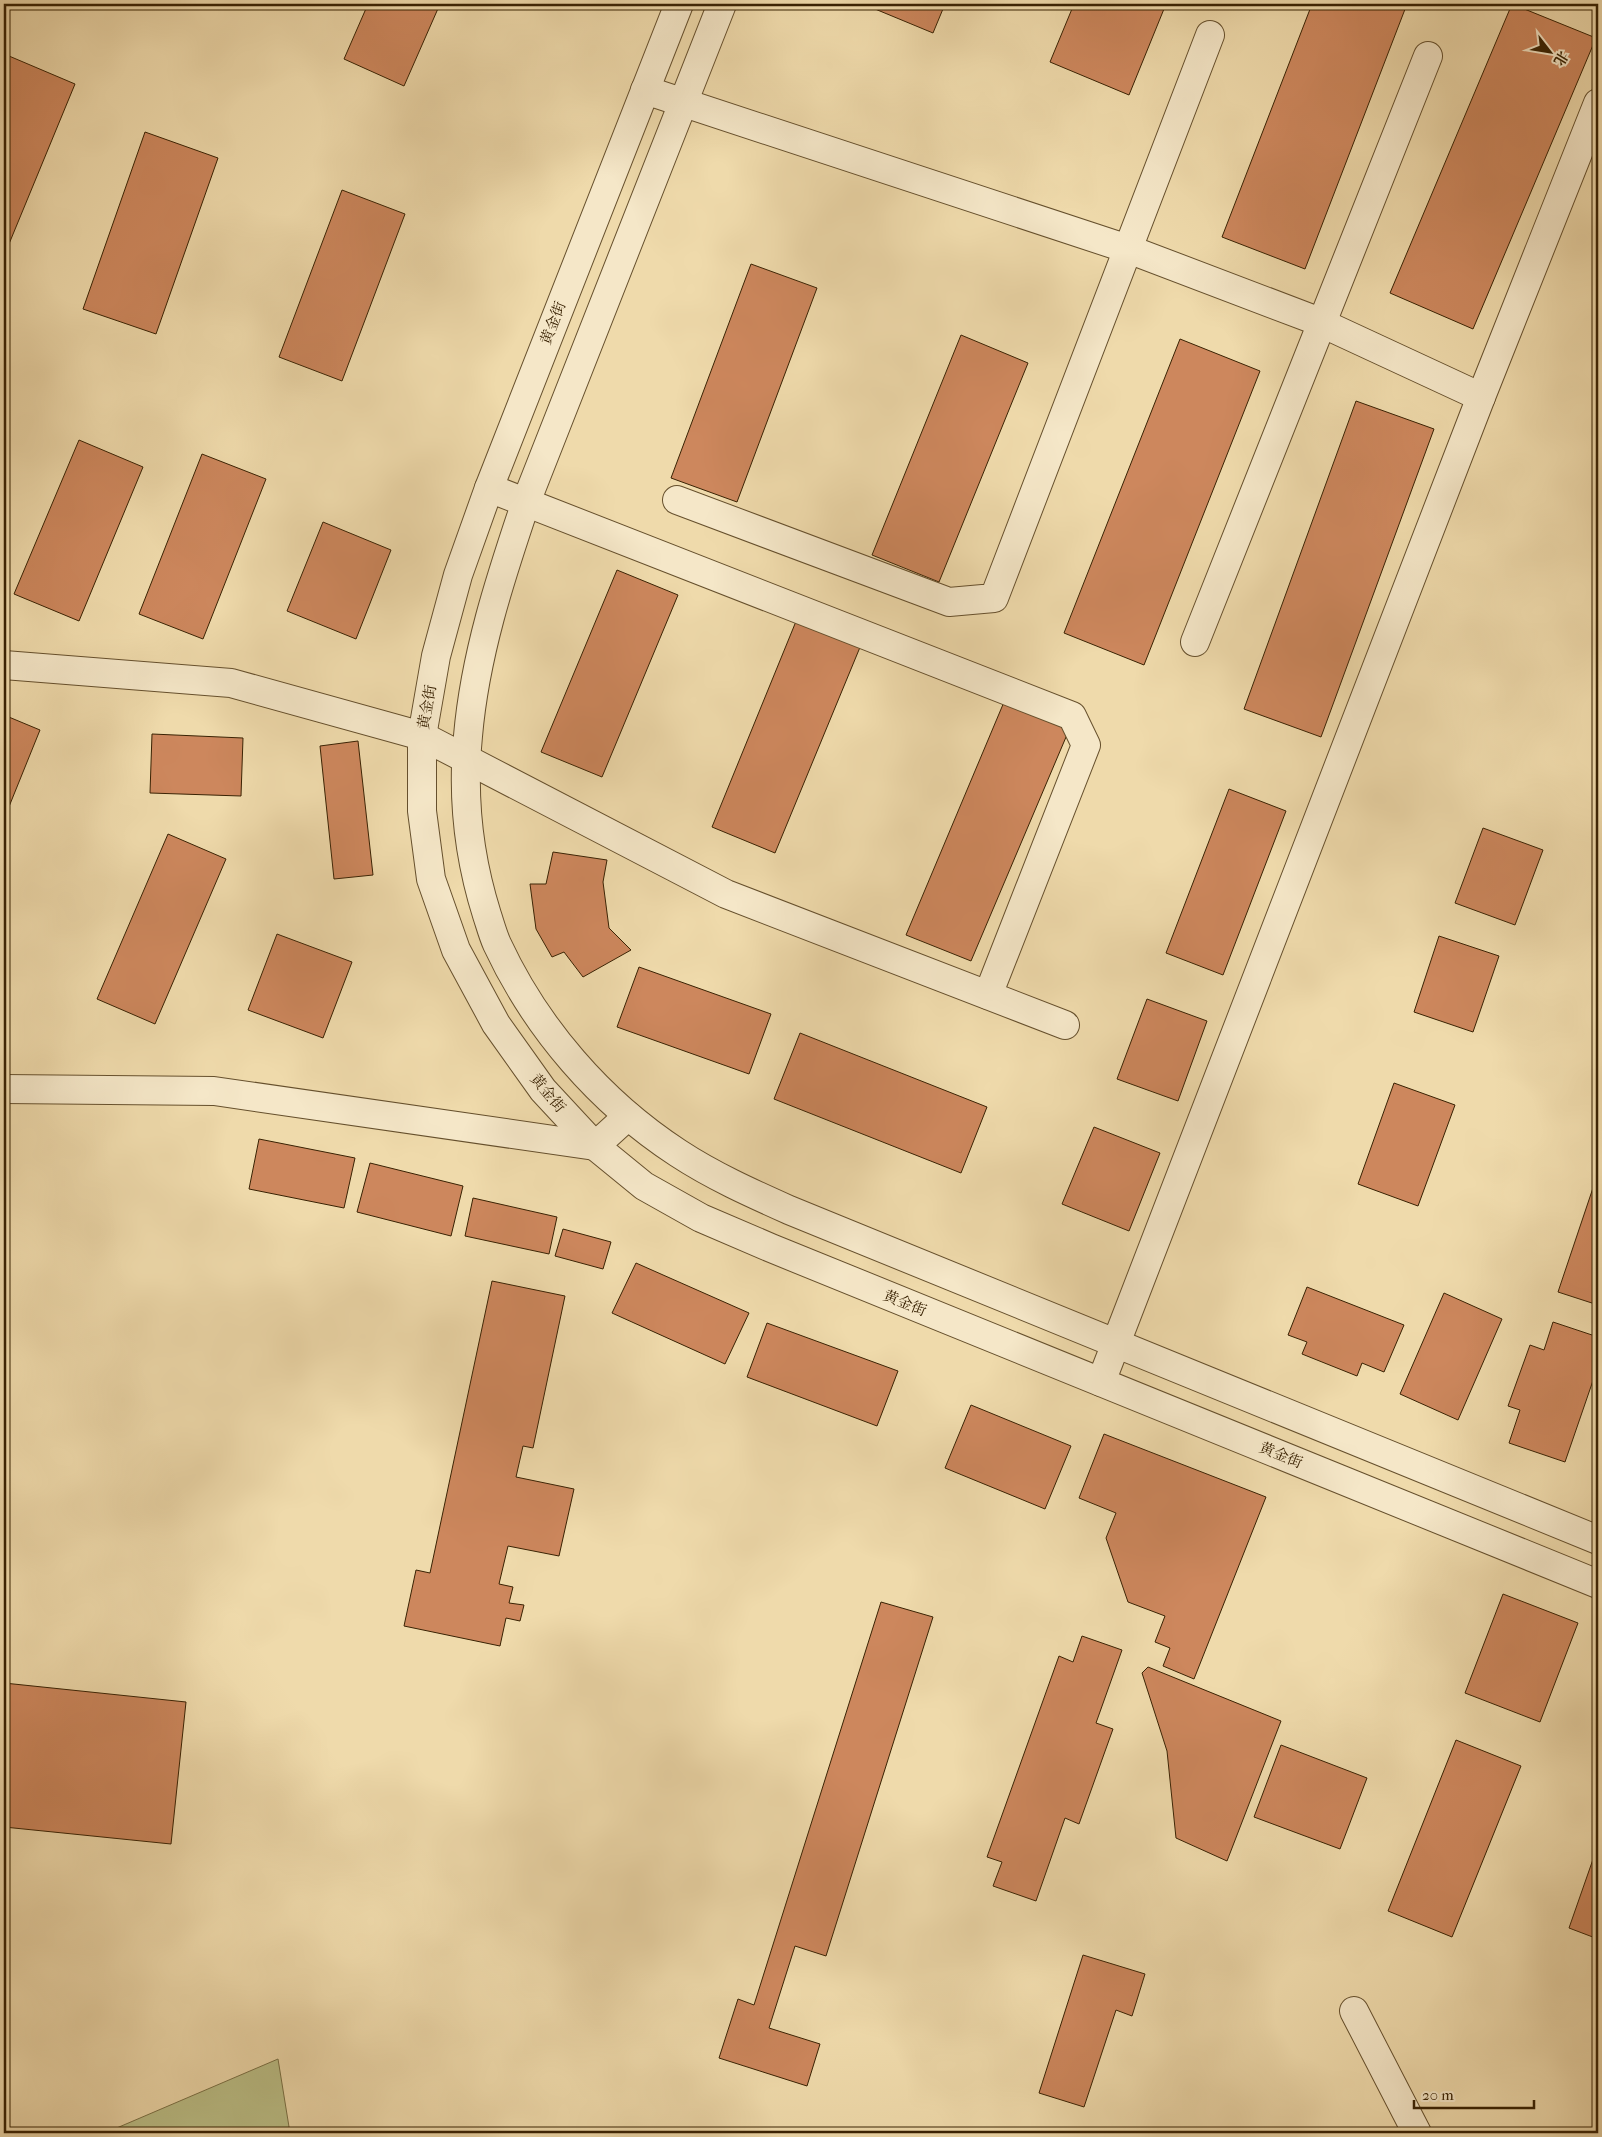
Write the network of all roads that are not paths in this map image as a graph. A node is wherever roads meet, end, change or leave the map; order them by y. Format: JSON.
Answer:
{"nodes":[{"id":1,"x":679,"y":4,"type":"edge"},
{"id":2,"x":722,"y":4,"type":"edge"},
{"id":3,"x":1210,"y":35,"type":"dead end"},
{"id":4,"x":1428,"y":56,"type":"dead end"},
{"id":5,"x":645,"y":90,"type":"junction"},
{"id":6,"x":683,"y":103,"type":"junction"},
{"id":7,"x":1598,"y":103,"type":"edge"},
{"id":8,"x":1128,"y":249,"type":"junction"},
{"id":9,"x":1322,"y":323,"type":"junction"},
{"id":10,"x":1481,"y":397,"type":"junction"},
{"id":11,"x":489,"y":488,"type":"junction"},
{"id":12,"x":677,"y":500,"type":"dead end"},
{"id":13,"x":526,"y":502,"type":"junction"},
{"id":14,"x":1195,"y":642,"type":"dead end"},
{"id":15,"x":4,"y":665,"type":"edge"},
{"id":16,"x":422,"y":736,"type":"junction"},
{"id":17,"x":467,"y":760,"type":"junction"},
{"id":18,"x":988,"y":995,"type":"junction"},
{"id":19,"x":1065,"y":1025,"type":"dead end"},
{"id":20,"x":4,"y":1089,"type":"edge"},
{"id":21,"x":628,"y":1116,"type":"junction"},
{"id":22,"x":595,"y":1146,"type":"junction"},
{"id":23,"x":1116,"y":1343,"type":"junction"},
{"id":24,"x":1101,"y":1382,"type":"junction"},
{"id":25,"x":1598,"y":1540,"type":"edge"},
{"id":26,"x":1598,"y":1584,"type":"edge"},
{"id":27,"x":1354,"y":2011,"type":"dead end"},
{"id":28,"x":1417,"y":2133,"type":"edge"}],
"edges":[{"from":1,"to":5,"type":"street","name":"黄金街"},
{"from":2,"to":6,"type":"street"},
{"from":3,"to":8,"type":"street"},
{"from":4,"to":9,"type":"street"},
{"from":5,"to":6,"type":"street"},
{"from":5,"to":11,"type":"street","name":"黄金街"},
{"from":6,"to":8,"type":"street"},
{"from":6,"to":13,"type":"street"},
{"from":7,"to":10,"type":"street"},
{"from":8,"to":9,"type":"street"},
{"from":8,"to":12,"type":"street"},
{"from":9,"to":10,"type":"street"},
{"from":9,"to":14,"type":"street"},
{"from":10,"to":23,"type":"street"},
{"from":11,"to":13,"type":"street"},
{"from":11,"to":16,"type":"street","name":"黄金街"},
{"from":13,"to":17,"type":"street"},
{"from":13,"to":18,"type":"street"},
{"from":15,"to":16,"type":"street"},
{"from":16,"to":17,"type":"street"},
{"from":16,"to":22,"type":"street","name":"黄金街"},
{"from":17,"to":18,"type":"street"},
{"from":17,"to":21,"type":"street"},
{"from":18,"to":19,"type":"street"},
{"from":20,"to":22,"type":"street"},
{"from":21,"to":22,"type":"street"},
{"from":21,"to":23,"type":"street"},
{"from":22,"to":24,"type":"street","name":"黄金街"},
{"from":23,"to":24,"type":"street"},
{"from":23,"to":25,"type":"street"},
{"from":24,"to":26,"type":"street","name":"黄金街"},
{"from":27,"to":28,"type":"street"}]}
